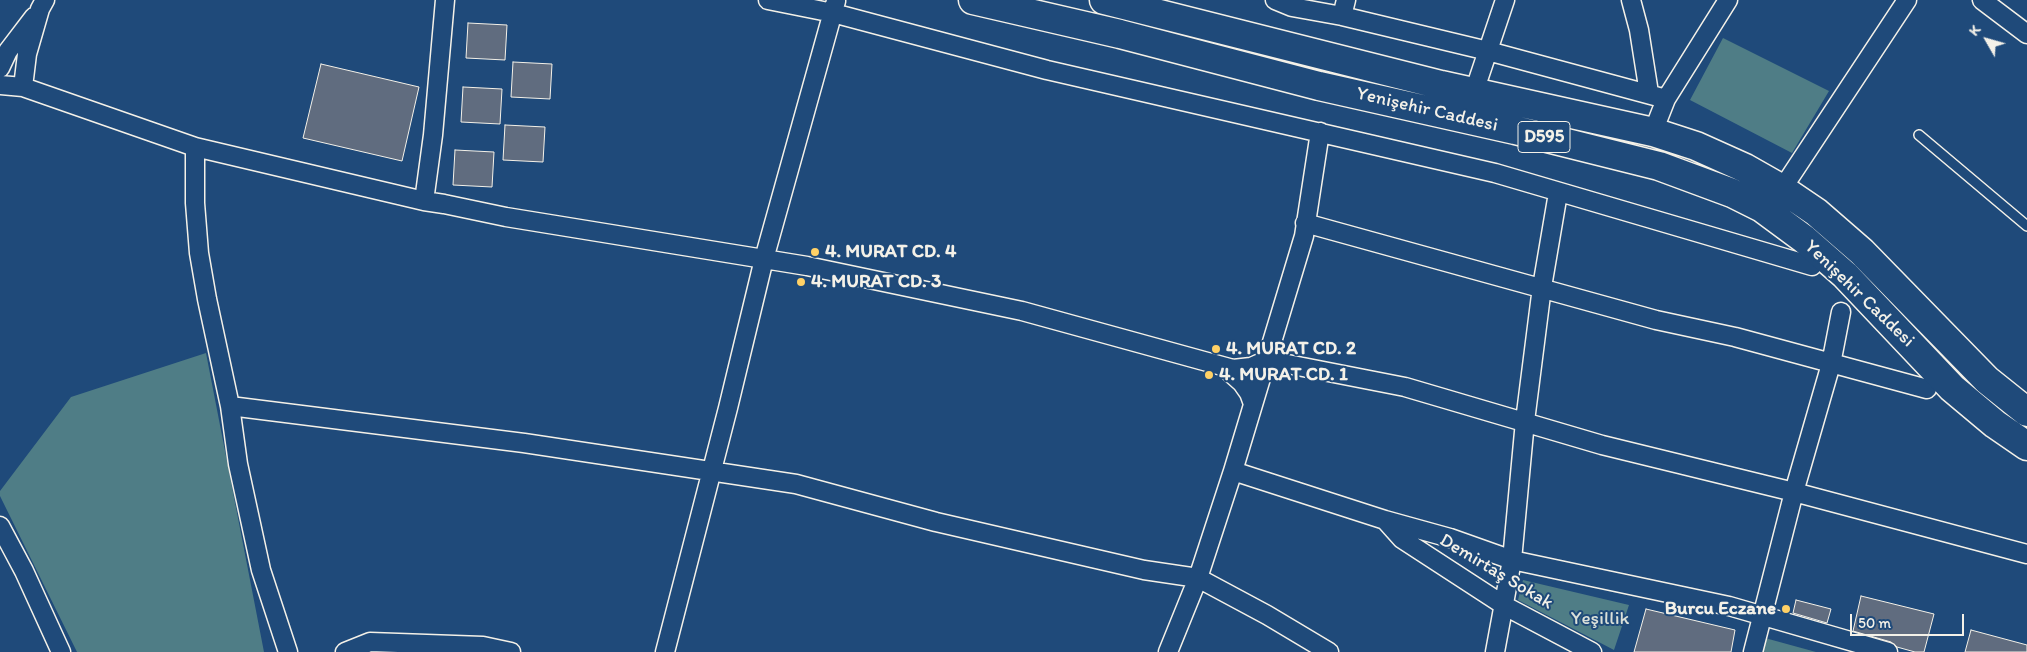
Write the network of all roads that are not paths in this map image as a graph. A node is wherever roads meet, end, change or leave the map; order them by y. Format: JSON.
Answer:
{"nodes":[{"id":1,"x":445,"y":0,"type":"edge"},
{"id":2,"x":768,"y":0,"type":"edge"},
{"id":3,"x":972,"y":0,"type":"edge"},
{"id":4,"x":1275,"y":0,"type":"edge"},
{"id":5,"x":1505,"y":0,"type":"edge"},
{"id":6,"x":1631,"y":0,"type":"edge"},
{"id":7,"x":1728,"y":0,"type":"edge"},
{"id":8,"x":1907,"y":0,"type":"edge"},
{"id":9,"x":1982,"y":0,"type":"edge"},
{"id":10,"x":1121,"y":2,"type":"edge"},
{"id":11,"x":42,"y":4,"type":"edge"},
{"id":12,"x":835,"y":7,"type":"edge"},
{"id":13,"x":1163,"y":8,"type":"edge"},
{"id":14,"x":1344,"y":8,"type":"edge"},
{"id":15,"x":1120,"y":34,"type":"junction"},
{"id":16,"x":2027,"y":34,"type":"edge"},
{"id":17,"x":1157,"y":44,"type":"junction"},
{"id":18,"x":1488,"y":50,"type":"junction"},
{"id":19,"x":0,"y":68,"type":"edge"},
{"id":20,"x":0,"y":85,"type":"edge"},
{"id":21,"x":23,"y":87,"type":"junction"},
{"id":22,"x":1474,"y":92,"type":"junction"},
{"id":23,"x":1649,"y":93,"type":"junction"},
{"id":24,"x":1666,"y":99,"type":"junction"},
{"id":25,"x":1320,"y":132,"type":"junction"},
{"id":26,"x":1653,"y":132,"type":"junction"},
{"id":27,"x":1919,"y":135,"type":"dead end"},
{"id":28,"x":195,"y":147,"type":"junction"},
{"id":29,"x":1782,"y":189,"type":"junction"},
{"id":30,"x":1558,"y":193,"type":"junction"},
{"id":31,"x":424,"y":201,"type":"junction"},
{"id":32,"x":1305,"y":223,"type":"junction"},
{"id":33,"x":2027,"y":226,"type":"edge"},
{"id":34,"x":764,"y":258,"type":"junction"},
{"id":35,"x":1812,"y":266,"type":"dead end"},
{"id":36,"x":1542,"y":287,"type":"junction"},
{"id":37,"x":1841,"y":312,"type":"dead end"},
{"id":38,"x":1267,"y":360,"type":"junction"},
{"id":39,"x":1831,"y":364,"type":"junction"},
{"id":40,"x":1224,"y":367,"type":"junction"},
{"id":41,"x":1927,"y":389,"type":"dead end"},
{"id":42,"x":1253,"y":404,"type":"junction"},
{"id":43,"x":230,"y":406,"type":"junction"},
{"id":44,"x":2027,"y":412,"type":"edge"},
{"id":45,"x":1525,"y":421,"type":"junction"},
{"id":46,"x":2027,"y":446,"type":"edge"},
{"id":47,"x":712,"y":470,"type":"junction"},
{"id":48,"x":1233,"y":471,"type":"junction"},
{"id":49,"x":1794,"y":492,"type":"junction"},
{"id":50,"x":1385,"y":520,"type":"junction"},
{"id":51,"x":0,"y":526,"type":"edge"},
{"id":52,"x":2027,"y":554,"type":"edge"},
{"id":53,"x":1512,"y":560,"type":"junction"},
{"id":54,"x":1198,"y":578,"type":"junction"},
{"id":55,"x":1505,"y":606,"type":"junction"},
{"id":56,"x":1762,"y":615,"type":"junction"},
{"id":57,"x":61,"y":652,"type":"edge"},
{"id":58,"x":288,"y":652,"type":"edge"},
{"id":59,"x":345,"y":652,"type":"edge"},
{"id":60,"x":511,"y":652,"type":"edge"},
{"id":61,"x":665,"y":652,"type":"edge"},
{"id":62,"x":1168,"y":652,"type":"edge"},
{"id":63,"x":1329,"y":652,"type":"edge"},
{"id":64,"x":1495,"y":652,"type":"edge"},
{"id":65,"x":1592,"y":652,"type":"edge"},
{"id":66,"x":1753,"y":652,"type":"edge"},
{"id":67,"x":1888,"y":652,"type":"edge"}],
"edges":[{"from":1,"to":31,"type":"street"},
{"from":2,"to":12,"type":"street"},
{"from":3,"to":15,"type":"highway","name":"Yenişehir Caddesi","number":"D595"},
{"from":4,"to":14,"type":"street"},
{"from":5,"to":18,"type":"street"},
{"from":6,"to":23,"type":"street"},
{"from":7,"to":24,"type":"street"},
{"from":8,"to":29,"type":"street"},
{"from":9,"to":16,"type":"street"},
{"from":10,"to":13,"type":"highway","name":"Yenişehir Caddesi","number":"D595"},
{"from":10,"to":15,"type":"highway"},
{"from":11,"to":19,"type":"street"},
{"from":11,"to":21,"type":"street"},
{"from":12,"to":25,"type":"street"},
{"from":12,"to":34,"type":"street"},
{"from":13,"to":17,"type":"highway"},
{"from":13,"to":22,"type":"highway","name":"Yenişehir Caddesi","number":"D595"},
{"from":14,"to":18,"type":"street"},
{"from":15,"to":17,"type":"highway","name":"Yenişehir Caddesi","number":"D595"},
{"from":17,"to":46,"type":"highway","name":"Yenişehir Caddesi","number":"D595"},
{"from":18,"to":22,"type":"street"},
{"from":18,"to":23,"type":"street"},
{"from":20,"to":21,"type":"street"},
{"from":21,"to":28,"type":"street"},
{"from":22,"to":26,"type":"highway","name":"Yenişehir Caddesi","number":"D595"},
{"from":23,"to":24,"type":"street"},
{"from":24,"to":26,"type":"street"},
{"from":25,"to":30,"type":"street"},
{"from":25,"to":32,"type":"street"},
{"from":26,"to":29,"type":"highway","name":"Yenişehir Caddesi","number":"D595"},
{"from":27,"to":33,"type":"lane"},
{"from":28,"to":31,"type":"street"},
{"from":28,"to":43,"type":"street"},
{"from":29,"to":44,"type":"highway","name":"Yenişehir Caddesi","number":"D595"},
{"from":30,"to":35,"type":"street"},
{"from":30,"to":36,"type":"street"},
{"from":31,"to":34,"type":"street"},
{"from":32,"to":36,"type":"street"},
{"from":32,"to":38,"type":"street"},
{"from":34,"to":40,"type":"street"},
{"from":34,"to":47,"type":"street"},
{"from":36,"to":39,"type":"street"},
{"from":36,"to":45,"type":"street"},
{"from":37,"to":39,"type":"street"},
{"from":38,"to":40,"type":"street"},
{"from":38,"to":42,"type":"street"},
{"from":38,"to":45,"type":"street"},
{"from":39,"to":41,"type":"street"},
{"from":39,"to":49,"type":"street"},
{"from":40,"to":42,"type":"street"},
{"from":42,"to":48,"type":"street"},
{"from":43,"to":47,"type":"street"},
{"from":43,"to":58,"type":"street"},
{"from":45,"to":49,"type":"street"},
{"from":45,"to":53,"type":"street"},
{"from":47,"to":54,"type":"street"},
{"from":47,"to":61,"type":"street"},
{"from":48,"to":50,"type":"street"},
{"from":48,"to":54,"type":"street"},
{"from":49,"to":52,"type":"street"},
{"from":49,"to":56,"type":"street"},
{"from":50,"to":53,"type":"street"},
{"from":50,"to":55,"type":"street","name":"Demirtaş Sokak"},
{"from":51,"to":57,"type":"street"},
{"from":53,"to":55,"type":"street"},
{"from":53,"to":56,"type":"street"},
{"from":54,"to":62,"type":"street"},
{"from":54,"to":63,"type":"street"},
{"from":55,"to":64,"type":"street"},
{"from":55,"to":65,"type":"street","name":"Demirtaş Sokak"},
{"from":56,"to":66,"type":"street"},
{"from":56,"to":67,"type":"street"},
{"from":59,"to":60,"type":"street"}]}
